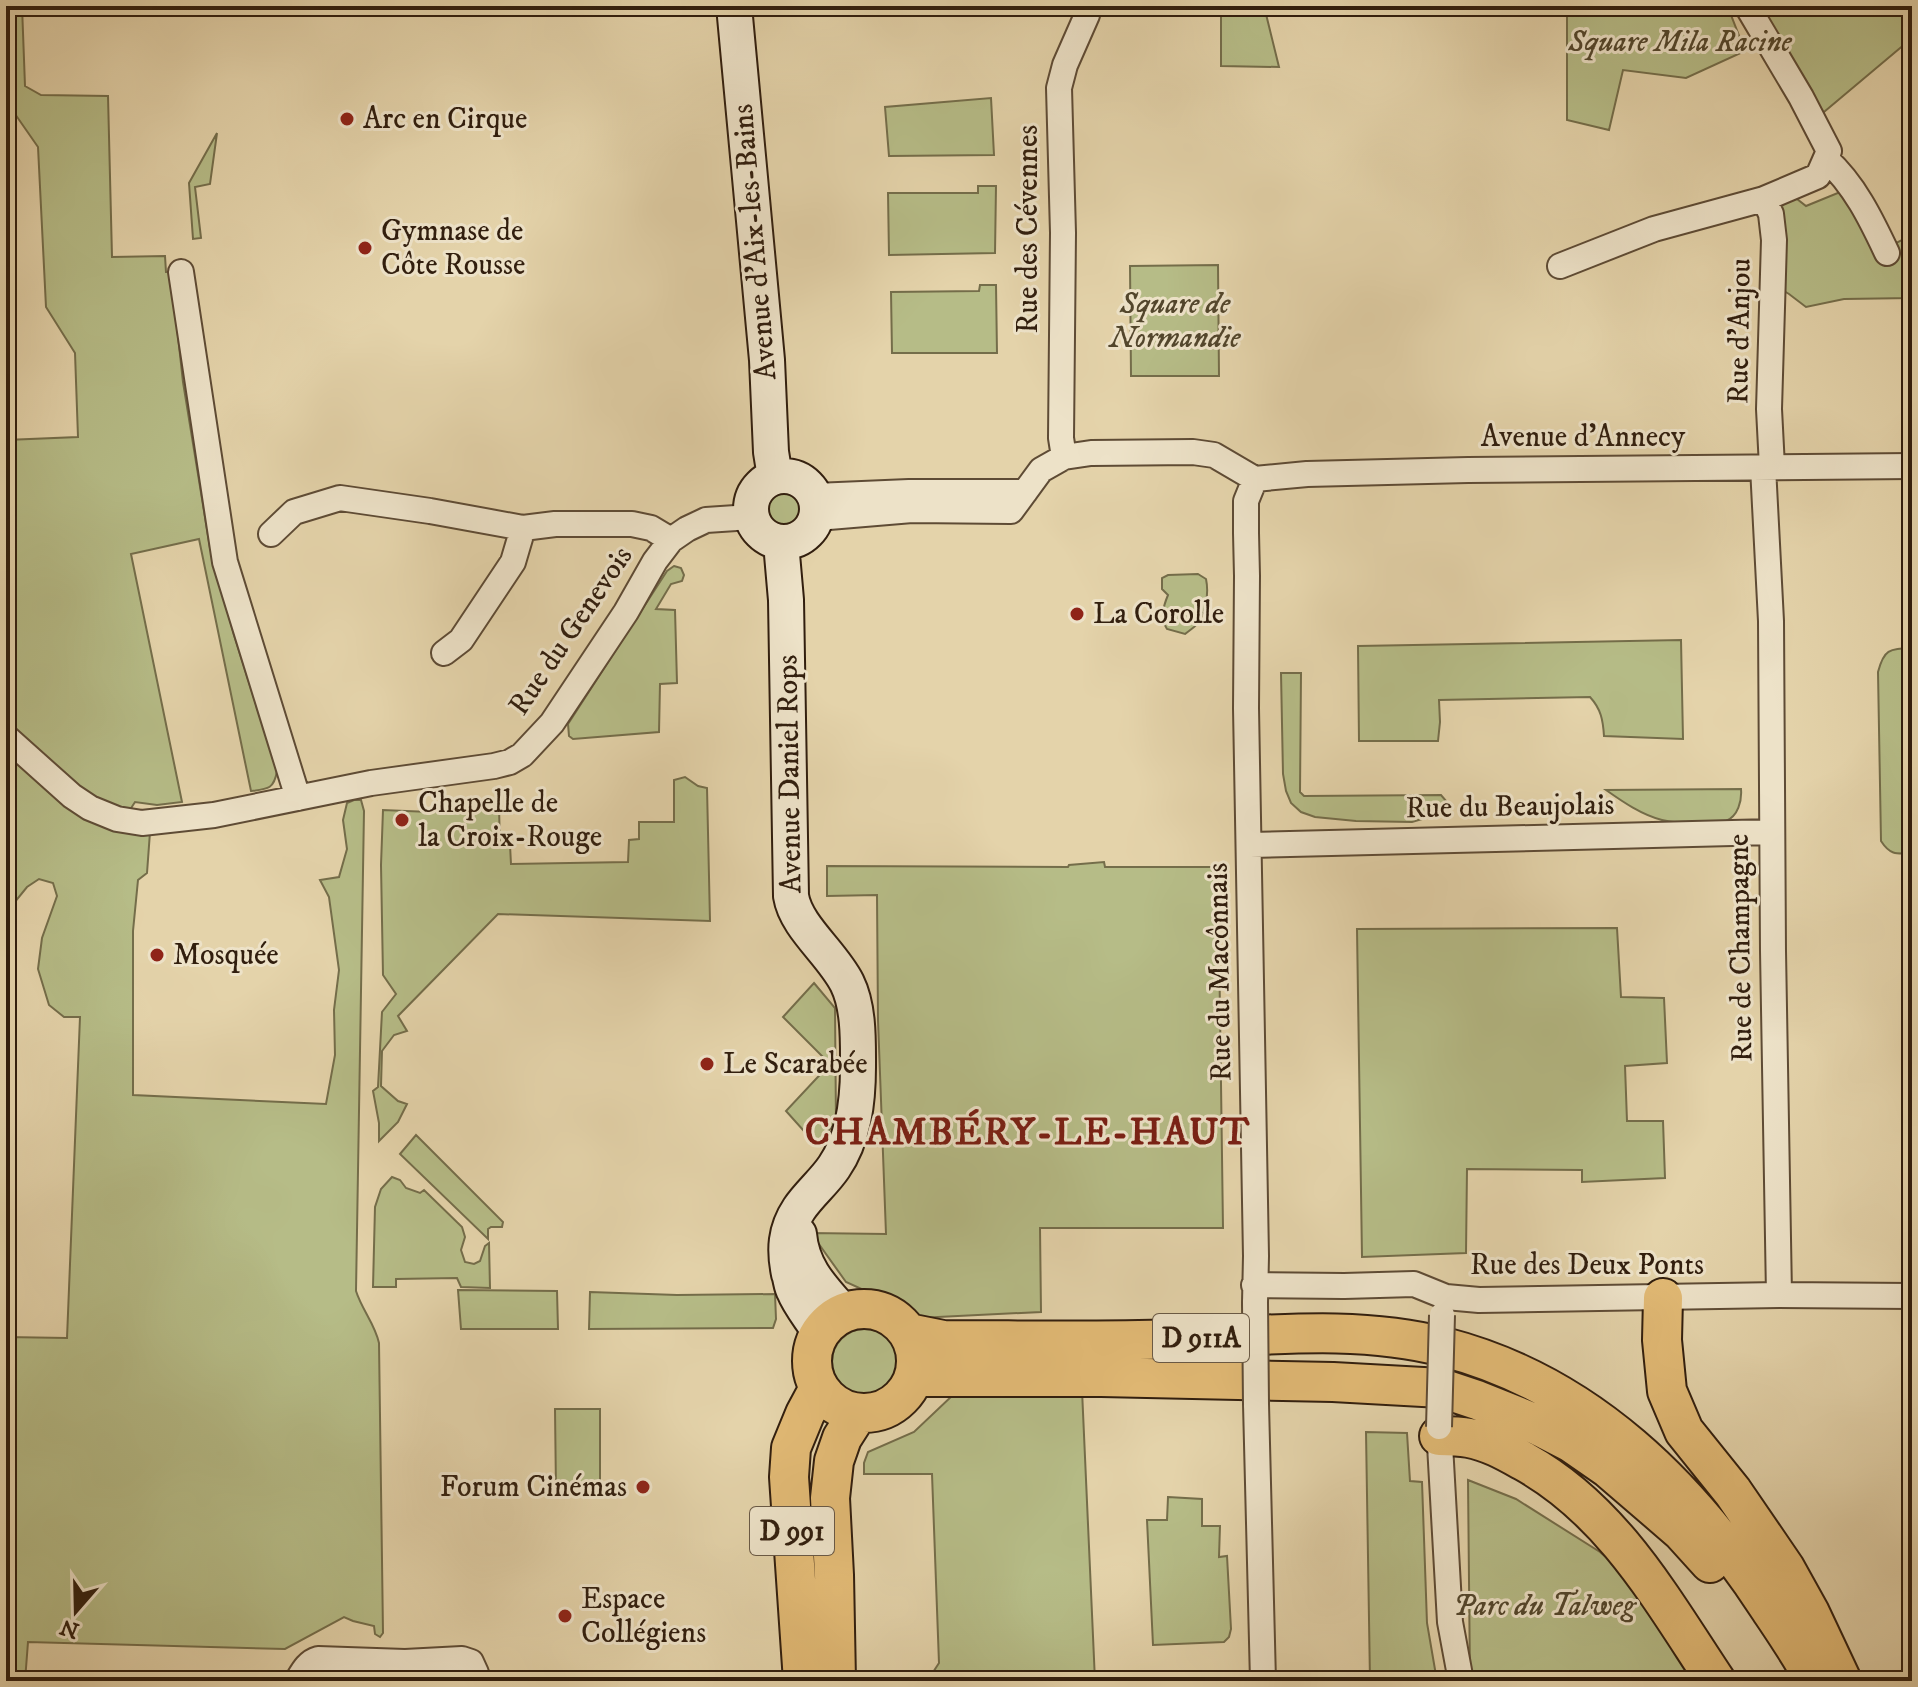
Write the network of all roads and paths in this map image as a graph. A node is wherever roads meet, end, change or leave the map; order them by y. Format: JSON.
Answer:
{"nodes":[{"id":1,"x":734,"y":6,"type":"edge"},
{"id":2,"x":1089,"y":6,"type":"edge"},
{"id":3,"x":1747,"y":6,"type":"edge"},
{"id":4,"x":1826,"y":159,"type":"junction"},
{"id":5,"x":1764,"y":199,"type":"junction"},
{"id":6,"x":1887,"y":253,"type":"dead end"},
{"id":7,"x":1560,"y":266,"type":"dead end"},
{"id":8,"x":181,"y":272,"type":"dead end"},
{"id":9,"x":1064,"y":457,"type":"junction"},
{"id":10,"x":1912,"y":466,"type":"edge"},
{"id":11,"x":1767,"y":467,"type":"junction"},
{"id":12,"x":775,"y":477,"type":"junction"},
{"id":13,"x":1255,"y":479,"type":"junction"},
{"id":14,"x":816,"y":507,"type":"junction"},
{"id":15,"x":751,"y":517,"type":"junction"},
{"id":16,"x":523,"y":528,"type":"junction"},
{"id":17,"x":271,"y":534,"type":"dead end"},
{"id":18,"x":671,"y":540,"type":"junction"},
{"id":19,"x":781,"y":543,"type":"junction"},
{"id":20,"x":444,"y":653,"type":"dead end"},
{"id":21,"x":6,"y":737,"type":"edge"},
{"id":22,"x":298,"y":798,"type":"junction"},
{"id":23,"x":1772,"y":832,"type":"junction"},
{"id":24,"x":1250,"y":845,"type":"junction"},
{"id":25,"x":1254,"y":1294,"type":"junction"},
{"id":26,"x":1779,"y":1295,"type":"junction"},
{"id":27,"x":1912,"y":1296,"type":"edge"},
{"id":28,"x":1663,"y":1298,"type":"junction"},
{"id":29,"x":1444,"y":1306,"type":"junction"},
{"id":30,"x":832,"y":1323,"type":"junction"},
{"id":31,"x":908,"y":1333,"type":"junction"},
{"id":32,"x":914,"y":1377,"type":"junction"},
{"id":33,"x":819,"y":1388,"type":"junction"},
{"id":34,"x":858,"y":1413,"type":"junction"},
{"id":35,"x":1439,"y":1432,"type":"junction"},
{"id":36,"x":297,"y":1681,"type":"edge"},
{"id":37,"x":476,"y":1681,"type":"edge"},
{"id":38,"x":803,"y":1681,"type":"edge"},
{"id":39,"x":836,"y":1681,"type":"edge"},
{"id":40,"x":1263,"y":1681,"type":"edge"},
{"id":41,"x":1461,"y":1681,"type":"edge"},
{"id":42,"x":1716,"y":1681,"type":"edge"},
{"id":43,"x":1791,"y":1681,"type":"edge"},
{"id":44,"x":1815,"y":1681,"type":"edge"},
{"id":45,"x":1842,"y":1681,"type":"edge"}],
"edges":[{"from":1,"to":12,"type":"main road","name":"Avenue d'Aix-les-Bains"},
{"from":2,"to":9,"type":"street","name":"Rue des Cévennes"},
{"from":3,"to":4,"type":"street"},
{"from":4,"to":5,"type":"street"},
{"from":4,"to":6,"type":"street"},
{"from":5,"to":7,"type":"street"},
{"from":5,"to":11,"type":"street","name":"Rue d'Anjou"},
{"from":8,"to":22,"type":"street"},
{"from":9,"to":13,"type":"street"},
{"from":9,"to":14,"type":"street"},
{"from":10,"to":11,"type":"street","name":"Avenue d'Annecy"},
{"from":11,"to":13,"type":"street","name":"Avenue d'Annecy"},
{"from":11,"to":23,"type":"street","name":"Rue de Champagne"},
{"from":12,"to":14,"type":"main road"},
{"from":12,"to":15,"type":"main road"},
{"from":13,"to":24,"type":"street","name":"Rue du Macônnais"},
{"from":14,"to":19,"type":"main road"},
{"from":15,"to":18,"type":"street","name":"Rue du Genevois"},
{"from":15,"to":19,"type":"main road"},
{"from":16,"to":17,"type":"street"},
{"from":16,"to":18,"type":"street"},
{"from":16,"to":20,"type":"street"},
{"from":18,"to":22,"type":"street","name":"Rue du Genevois"},
{"from":19,"to":30,"type":"main road","name":"Avenue Daniel Rops"},
{"from":21,"to":22,"type":"street","name":"Rue du Genevois"},
{"from":23,"to":24,"type":"street","name":"Rue du Beaujolais"},
{"from":23,"to":26,"type":"street","name":"Rue de Champagne"},
{"from":24,"to":25,"type":"street","name":"Rue du Macônnais"},
{"from":25,"to":29,"type":"street","name":"Rue des Deux Ponts"},
{"from":25,"to":40,"type":"street","name":"Rue du Macônnais","bridge":true},
{"from":26,"to":27,"type":"street"},
{"from":26,"to":28,"type":"street","name":"Rue des Deux Ponts"},
{"from":28,"to":29,"type":"street","name":"Rue des Deux Ponts"},
{"from":28,"to":45,"type":"main road"},
{"from":29,"to":35,"type":"street","bridge":true},
{"from":30,"to":31,"type":"main road"},
{"from":30,"to":33,"type":"main road"},
{"from":31,"to":32,"type":"main road"},
{"from":31,"to":44,"type":"main road","number":"D 911A"},
{"from":32,"to":34,"type":"main road"},
{"from":32,"to":43,"type":"main road","number":"D 911A"},
{"from":33,"to":34,"type":"main road"},
{"from":33,"to":38,"type":"main road","number":"D 991"},
{"from":34,"to":39,"type":"main road","number":"D 991"},
{"from":35,"to":41,"type":"street"},
{"from":35,"to":42,"type":"main road"},
{"from":36,"to":37,"type":"street"}]}
